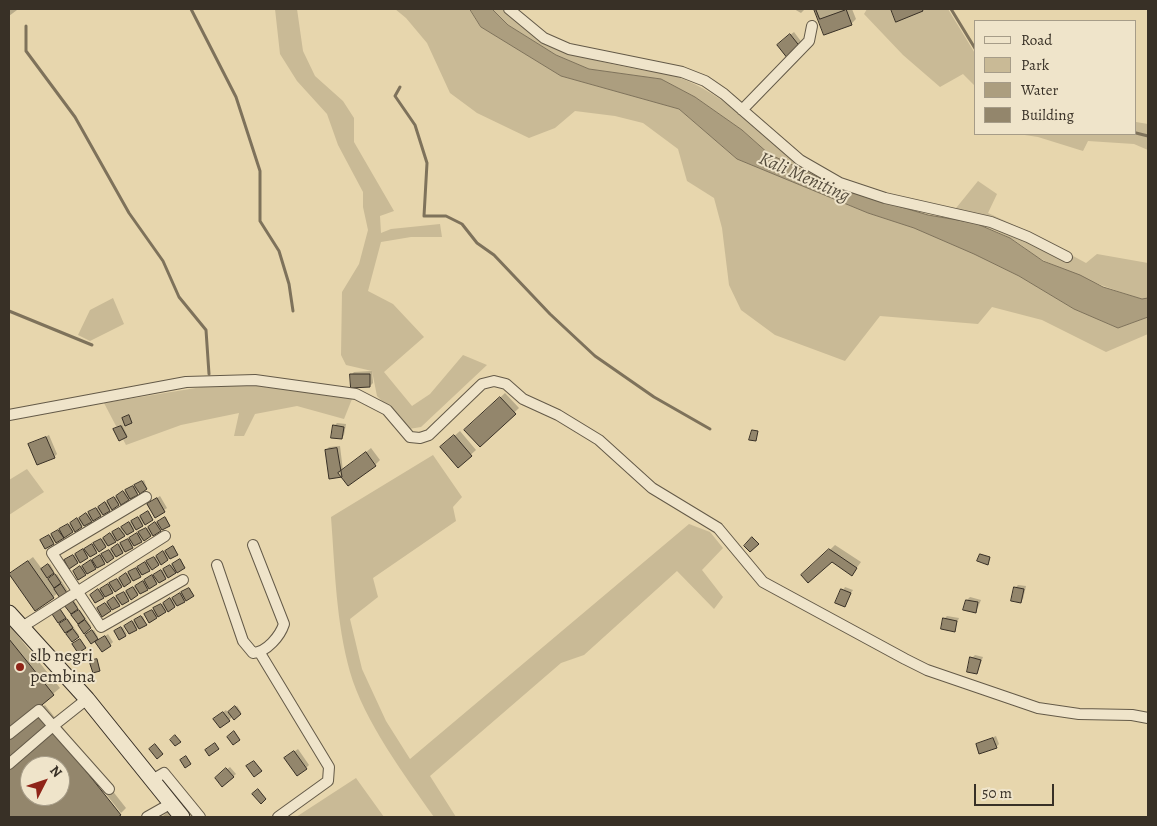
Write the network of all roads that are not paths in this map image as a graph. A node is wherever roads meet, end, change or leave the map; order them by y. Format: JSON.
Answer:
{"nodes":[{"id":1,"x":509,"y":9,"type":"edge"},
{"id":2,"x":812,"y":26,"type":"dead end"},
{"id":3,"x":742,"y":110,"type":"junction"},
{"id":4,"x":1067,"y":257,"type":"dead end"},
{"id":5,"x":9,"y":415,"type":"edge"},
{"id":6,"x":146,"y":497,"type":"dead end"},
{"id":7,"x":165,"y":536,"type":"dead end"},
{"id":8,"x":253,"y":545,"type":"dead end"},
{"id":9,"x":216,"y":565,"type":"dead end"},
{"id":10,"x":183,"y":580,"type":"dead end"},
{"id":11,"x":77,"y":592,"type":"junction"},
{"id":12,"x":9,"y":613,"type":"edge"},
{"id":13,"x":22,"y":628,"type":"junction"},
{"id":14,"x":260,"y":653,"type":"junction"},
{"id":15,"x":88,"y":700,"type":"junction"},
{"id":16,"x":1148,"y":718,"type":"edge"},
{"id":17,"x":53,"y":726,"type":"junction"},
{"id":18,"x":9,"y":734,"type":"edge"},
{"id":19,"x":9,"y":764,"type":"edge"},
{"id":20,"x":152,"y":780,"type":"junction"},
{"id":21,"x":109,"y":789,"type":"dead end"},
{"id":22,"x":170,"y":804,"type":"junction"},
{"id":23,"x":147,"y":817,"type":"edge"},
{"id":24,"x":182,"y":817,"type":"edge"},
{"id":25,"x":200,"y":817,"type":"edge"},
{"id":26,"x":278,"y":817,"type":"edge"}],
"edges":[{"from":1,"to":3,"type":"street"},
{"from":2,"to":3,"type":"street"},
{"from":3,"to":4,"type":"street"},
{"from":5,"to":16,"type":"street"},
{"from":6,"to":11,"type":"street"},
{"from":7,"to":11,"type":"street"},
{"from":8,"to":14,"type":"street"},
{"from":9,"to":14,"type":"street"},
{"from":10,"to":11,"type":"street"},
{"from":11,"to":13,"type":"street"},
{"from":12,"to":13,"type":"street"},
{"from":13,"to":15,"type":"street"},
{"from":14,"to":26,"type":"street"},
{"from":15,"to":17,"type":"street"},
{"from":15,"to":20,"type":"street"},
{"from":17,"to":18,"type":"street"},
{"from":17,"to":19,"type":"street"},
{"from":17,"to":21,"type":"street"},
{"from":20,"to":22,"type":"street"},
{"from":20,"to":25,"type":"street"},
{"from":22,"to":23,"type":"street"},
{"from":22,"to":24,"type":"street"}]}
